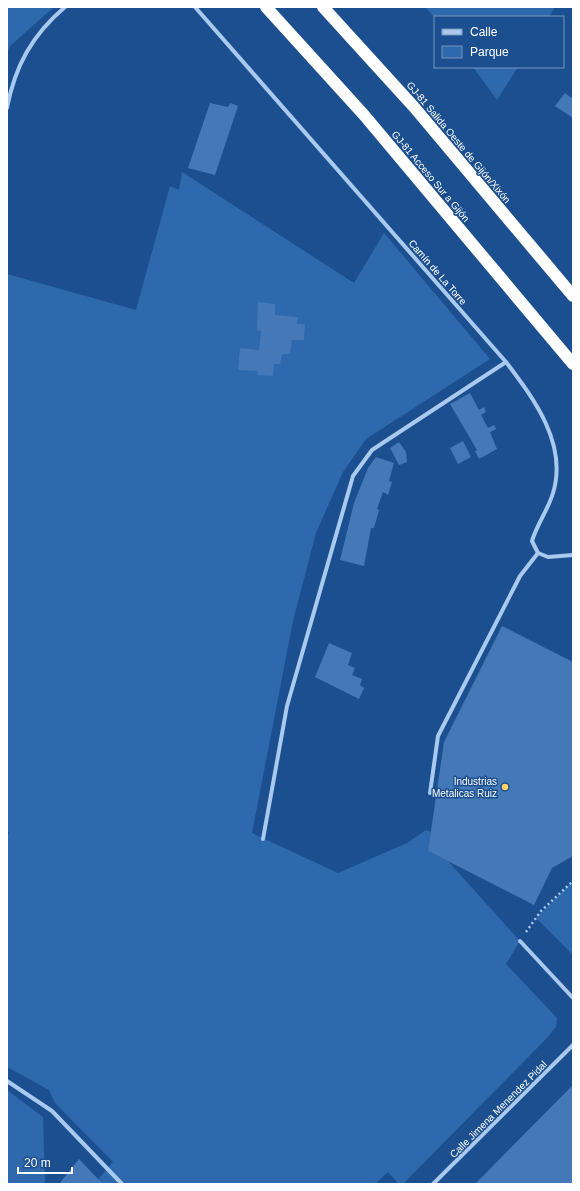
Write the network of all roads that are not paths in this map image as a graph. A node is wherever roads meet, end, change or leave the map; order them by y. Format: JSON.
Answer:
{"nodes":[{"id":1,"x":65,"y":7,"type":"edge"},
{"id":2,"x":195,"y":7,"type":"edge"},
{"id":3,"x":266,"y":7,"type":"edge"},
{"id":4,"x":323,"y":7,"type":"edge"},
{"id":5,"x":7,"y":108,"type":"edge"},
{"id":6,"x":573,"y":296,"type":"edge"},
{"id":7,"x":506,"y":362,"type":"junction"},
{"id":8,"x":573,"y":364,"type":"edge"},
{"id":9,"x":538,"y":553,"type":"junction"},
{"id":10,"x":573,"y":555,"type":"edge"},
{"id":11,"x":430,"y":793,"type":"dead end"},
{"id":12,"x":263,"y":839,"type":"dead end"},
{"id":13,"x":520,"y":941,"type":"road end"},
{"id":14,"x":573,"y":998,"type":"edge"},
{"id":15,"x":573,"y":1045,"type":"edge"},
{"id":16,"x":7,"y":1081,"type":"edge"},
{"id":17,"x":122,"y":1184,"type":"edge"},
{"id":18,"x":433,"y":1184,"type":"edge"}],
"edges":[{"from":1,"to":5,"type":"street"},
{"from":2,"to":7,"type":"street","name":"Camín de La Torre"},
{"from":3,"to":8,"type":"highway","name":"GJ-81 Acceso Sur a Gijón"},
{"from":4,"to":6,"type":"highway","name":"GJ-81 Salida Oeste de Gijón/Xixón"},
{"from":7,"to":9,"type":"street","name":"Camín de La Torre"},
{"from":7,"to":12,"type":"street"},
{"from":9,"to":10,"type":"street"},
{"from":9,"to":11,"type":"street"},
{"from":13,"to":14,"type":"street"},
{"from":15,"to":18,"type":"street","name":"Calle Jimena Menendez Pidal"},
{"from":16,"to":17,"type":"street"}]}
